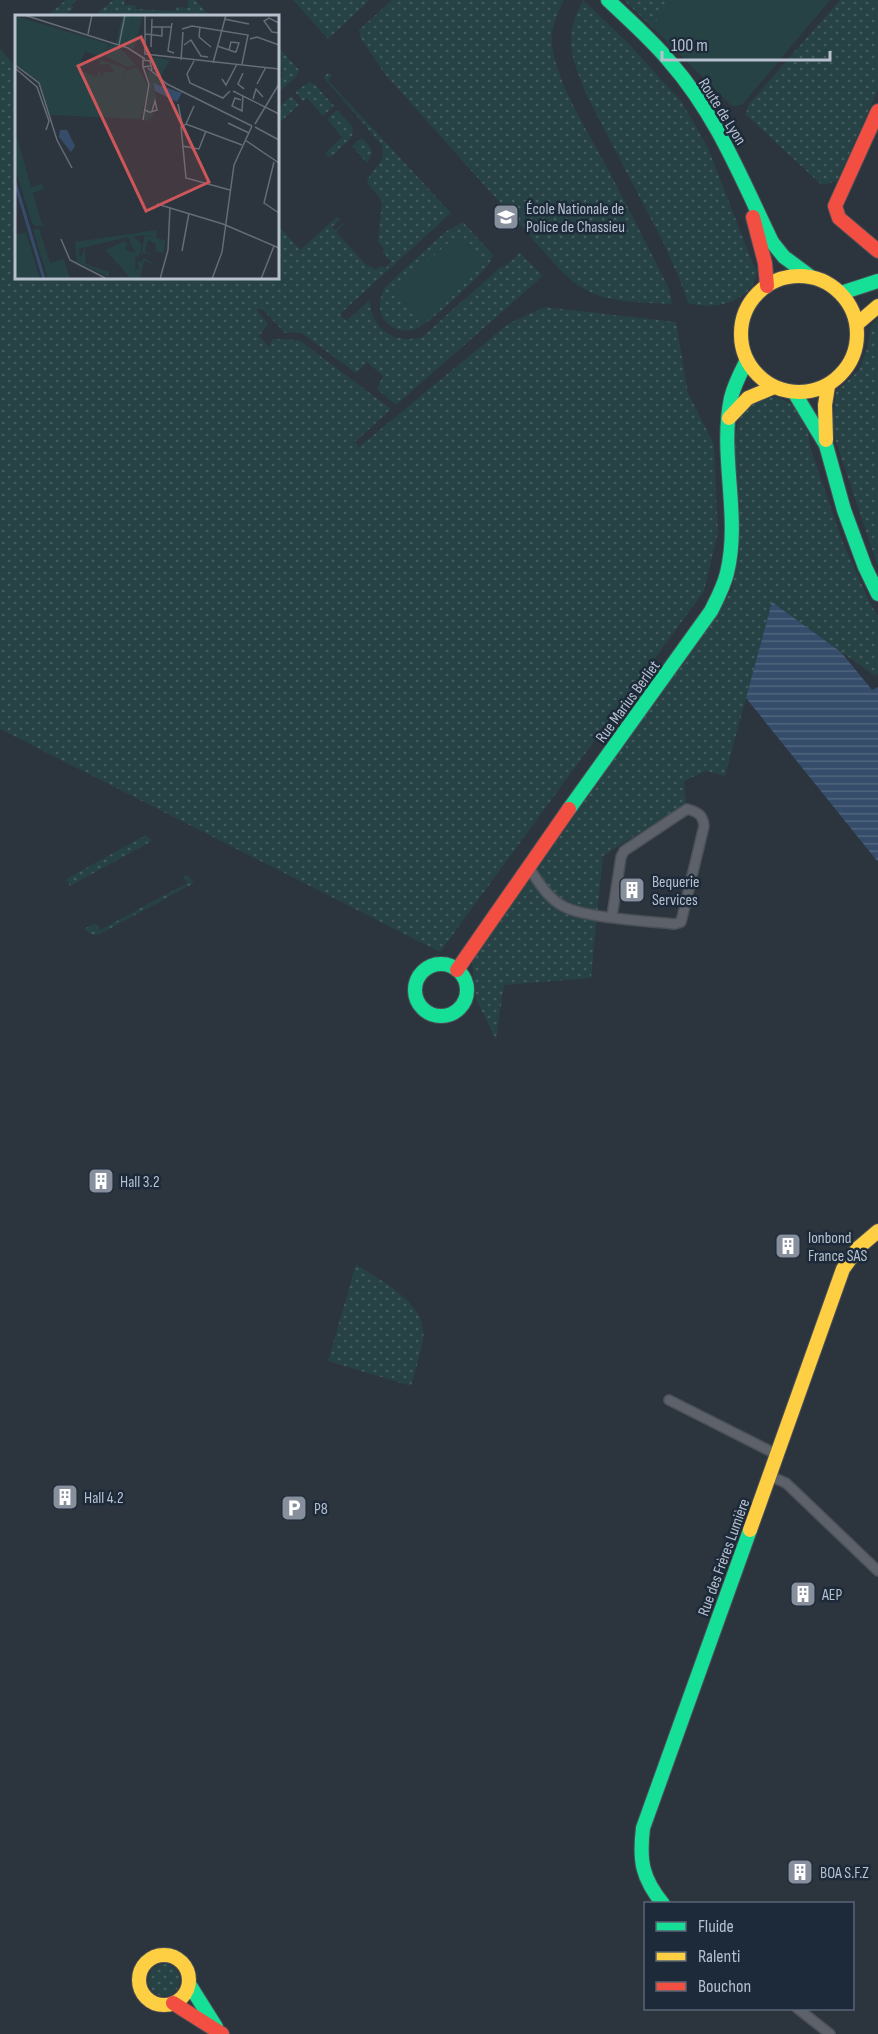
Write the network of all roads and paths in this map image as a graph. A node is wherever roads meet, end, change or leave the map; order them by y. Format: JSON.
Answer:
{"nodes":[{"id":1,"x":608,"y":0,"type":"edge"},
{"id":2,"x":878,"y":111,"type":"edge"},
{"id":3,"x":748,"y":194,"type":"junction"},
{"id":4,"x":878,"y":251,"type":"edge"},
{"id":5,"x":812,"y":277,"type":"junction"},
{"id":6,"x":878,"y":280,"type":"edge"},
{"id":7,"x":767,"y":286,"type":"junction"},
{"id":8,"x":841,"y":294,"type":"junction"},
{"id":9,"x":878,"y":306,"type":"edge"},
{"id":10,"x":857,"y":324,"type":"junction"},
{"id":11,"x":747,"y":360,"type":"junction"},
{"id":12,"x":828,"y":386,"type":"junction"},
{"id":13,"x":774,"y":387,"type":"junction"},
{"id":14,"x":794,"y":392,"type":"junction"},
{"id":15,"x":728,"y":420,"type":"junction"},
{"id":16,"x":826,"y":445,"type":"junction"},
{"id":17,"x":878,"y":594,"type":"edge"},
{"id":18,"x":528,"y":866,"type":"junction"},
{"id":19,"x":612,"y":916,"type":"junction"},
{"id":20,"x":457,"y":970,"type":"dead end"},
{"id":21,"x":878,"y":1231,"type":"edge"},
{"id":22,"x":669,"y":1400,"type":"dead end"},
{"id":23,"x":778,"y":1455,"type":"junction"},
{"id":24,"x":770,"y":1476,"type":"junction"},
{"id":25,"x":878,"y":1571,"type":"edge"},
{"id":26,"x":661,"y":1902,"type":"edge"},
{"id":27,"x":189,"y":1984,"type":"junction"},
{"id":28,"x":173,"y":2003,"type":"junction"},
{"id":29,"x":800,"y":2010,"type":"edge"},
{"id":30,"x":220,"y":2033,"type":"edge"},
{"id":31,"x":830,"y":2034,"type":"edge"}],
"edges":[{"from":1,"to":3,"type":"street","name":"Route de Lyon"},
{"from":2,"to":4,"type":"street"},
{"from":3,"to":5,"type":"street","name":"Route de Lyon"},
{"from":3,"to":7,"type":"street","name":"Route de Lyon"},
{"from":5,"to":7,"type":"street"},
{"from":5,"to":8,"type":"street"},
{"from":6,"to":8,"type":"street"},
{"from":7,"to":11,"type":"street"},
{"from":8,"to":10,"type":"street"},
{"from":9,"to":10,"type":"street"},
{"from":10,"to":12,"type":"street"},
{"from":11,"to":13,"type":"street"},
{"from":11,"to":15,"type":"street","name":"Rue Marius Berliet"},
{"from":12,"to":14,"type":"street"},
{"from":12,"to":16,"type":"street"},
{"from":13,"to":14,"type":"street"},
{"from":13,"to":15,"type":"street"},
{"from":14,"to":16,"type":"street"},
{"from":15,"to":18,"type":"street","name":"Rue Marius Berliet"},
{"from":16,"to":17,"type":"street"},
{"from":18,"to":19,"type":"street"},
{"from":18,"to":20,"type":"street","name":"Rue Marius Berliet"},
{"from":19,"to":19,"type":"street"},
{"from":21,"to":23,"type":"street","name":"Rue des Frères Lumière"},
{"from":22,"to":23,"type":"street"},
{"from":23,"to":24,"type":"street","name":"Rue des Frères Lumière"},
{"from":24,"to":25,"type":"street"},
{"from":24,"to":26,"type":"street","name":"Rue des Frères Lumière"},
{"from":27,"to":28,"type":"street"},
{"from":27,"to":28,"type":"street"},
{"from":27,"to":30,"type":"street"},
{"from":28,"to":30,"type":"street"},
{"from":29,"to":31,"type":"street"}]}
